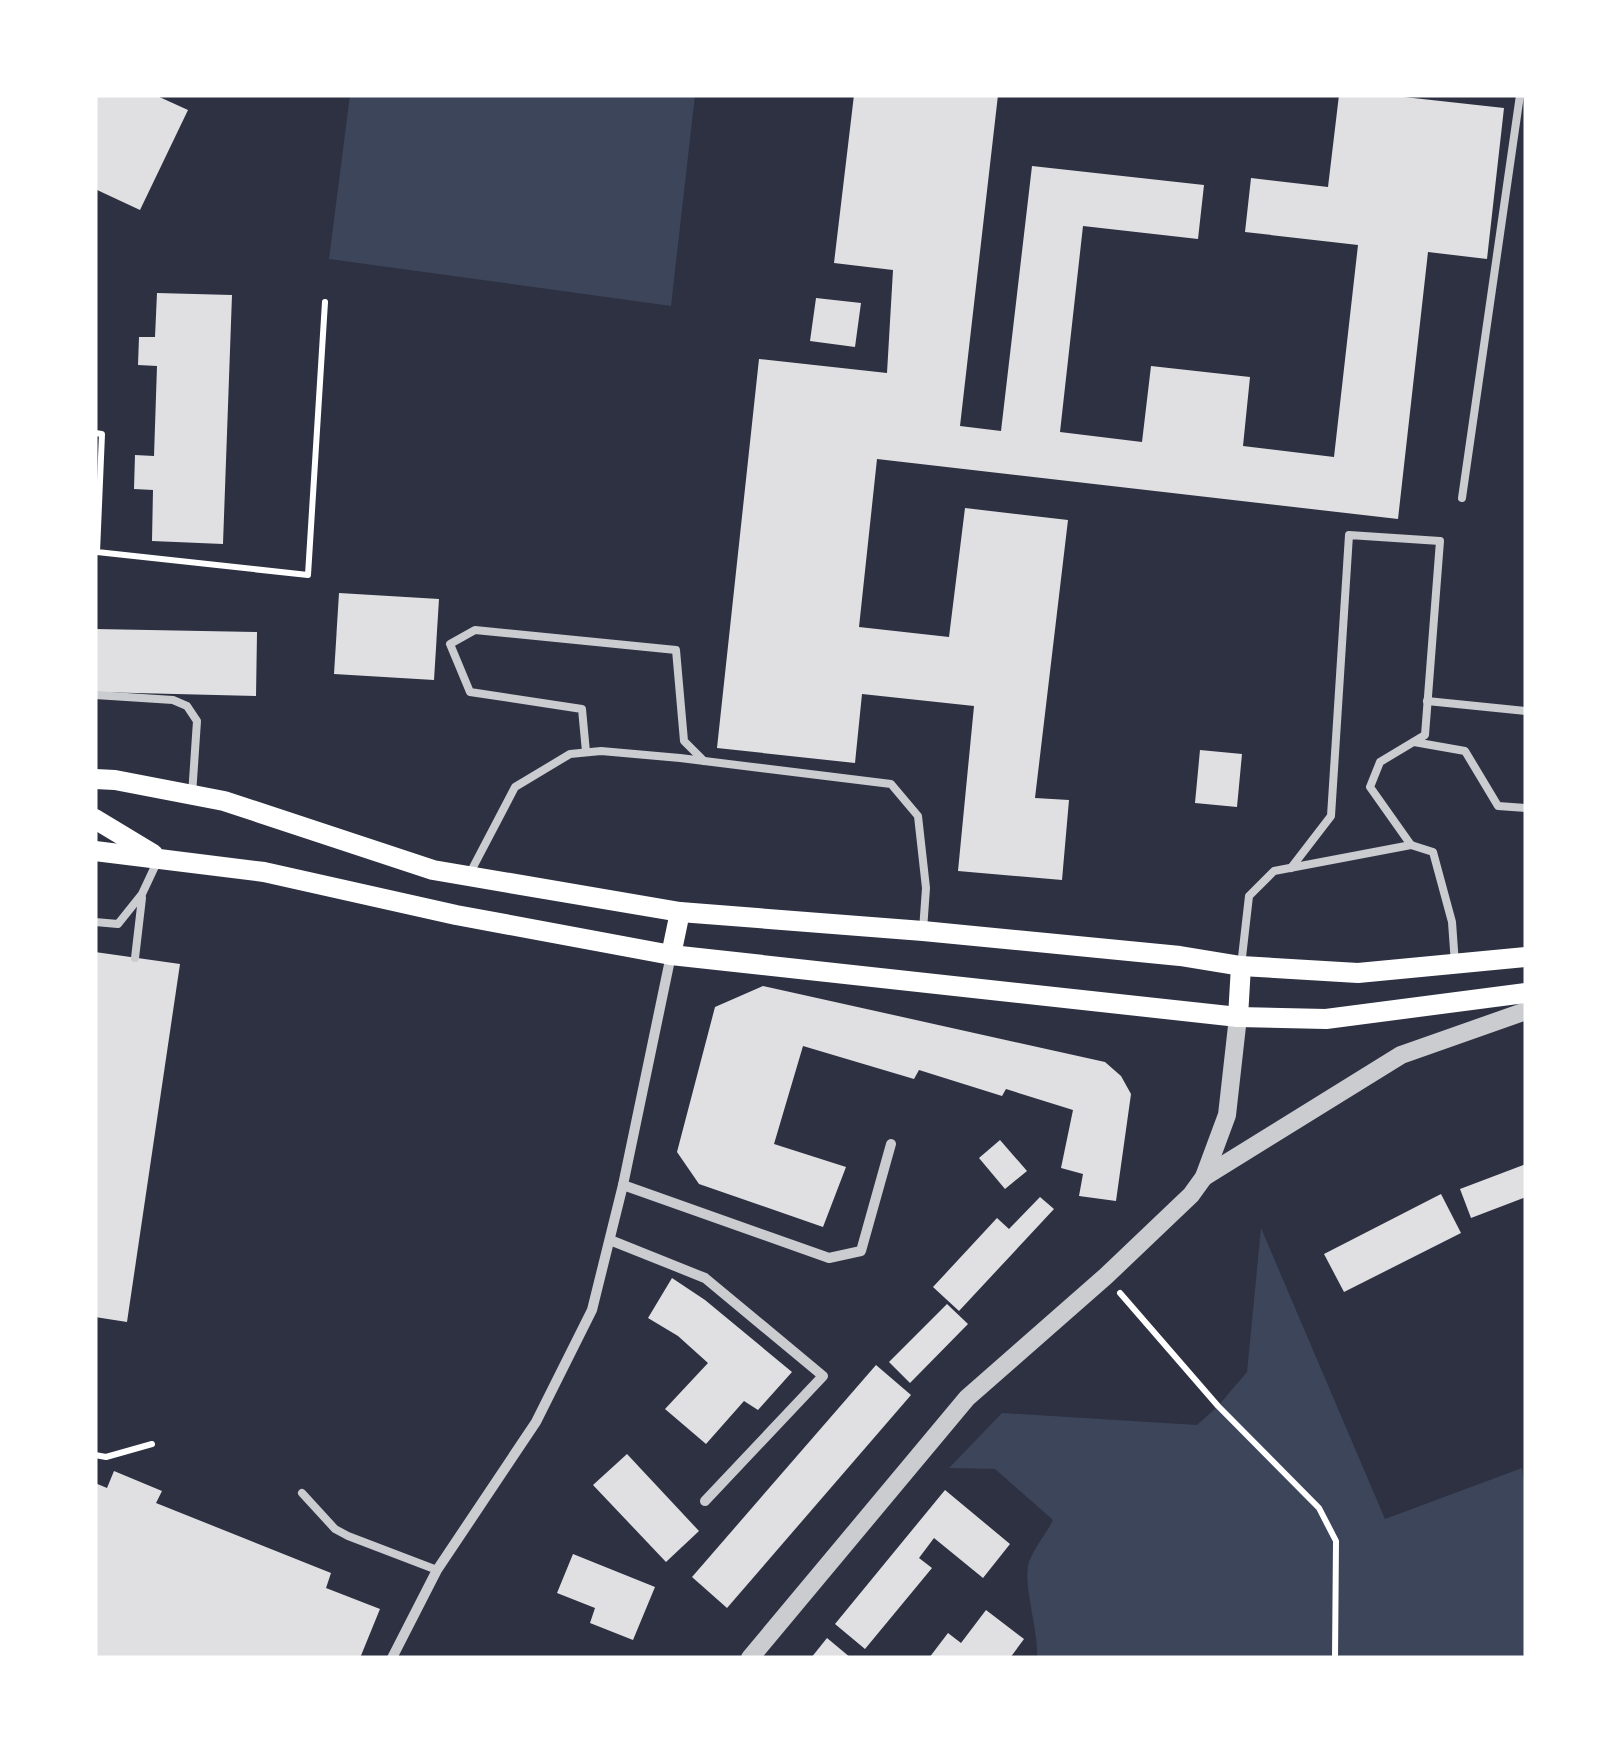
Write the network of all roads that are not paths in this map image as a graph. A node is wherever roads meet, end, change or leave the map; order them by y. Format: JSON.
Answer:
{"nodes":[{"id":1,"x":1520,"y":95,"type":"edge"},
{"id":2,"x":1462,"y":498,"type":"dead end"},
{"id":3,"x":95,"y":695,"type":"edge"},
{"id":4,"x":1427,"y":701,"type":"junction"},
{"id":5,"x":1526,"y":712,"type":"edge"},
{"id":6,"x":1413,"y":742,"type":"junction"},
{"id":7,"x":586,"y":752,"type":"junction"},
{"id":8,"x":704,"y":761,"type":"junction"},
{"id":9,"x":95,"y":778,"type":"edge"},
{"id":10,"x":192,"y":795,"type":"junction"},
{"id":11,"x":1526,"y":808,"type":"edge"},
{"id":12,"x":95,"y":819,"type":"edge"},
{"id":13,"x":1411,"y":845,"type":"junction"},
{"id":14,"x":95,"y":851,"type":"edge"},
{"id":15,"x":158,"y":858,"type":"junction"},
{"id":16,"x":1291,"y":868,"type":"junction"},
{"id":17,"x":468,"y":877,"type":"junction"},
{"id":18,"x":142,"y":894,"type":"junction"},
{"id":19,"x":680,"y":912,"type":"junction"},
{"id":20,"x":95,"y":922,"type":"edge"},
{"id":21,"x":923,"y":931,"type":"junction"},
{"id":22,"x":1526,"y":954,"type":"edge"},
{"id":23,"x":671,"y":955,"type":"junction"},
{"id":24,"x":135,"y":958,"type":"dead end"},
{"id":25,"x":1455,"y":964,"type":"junction"},
{"id":26,"x":1241,"y":966,"type":"junction"},
{"id":27,"x":1526,"y":993,"type":"edge"},
{"id":28,"x":1526,"y":1012,"type":"edge"},
{"id":29,"x":1238,"y":1017,"type":"junction"},
{"id":30,"x":891,"y":1144,"type":"dead end"},
{"id":31,"x":1204,"y":1177,"type":"junction"},
{"id":32,"x":623,"y":1185,"type":"junction"},
{"id":33,"x":610,"y":1240,"type":"junction"},
{"id":34,"x":302,"y":1493,"type":"dead end"},
{"id":35,"x":705,"y":1500,"type":"dead end"},
{"id":36,"x":438,"y":1570,"type":"junction"},
{"id":37,"x":392,"y":1658,"type":"edge"},
{"id":38,"x":750,"y":1658,"type":"edge"}],
"edges":[{"from":1,"to":2,"type":"lane"},
{"from":3,"to":10,"type":"lane"},
{"from":4,"to":5,"type":"lane"},
{"from":4,"to":6,"type":"lane"},
{"from":4,"to":16,"type":"lane"},
{"from":6,"to":11,"type":"lane"},
{"from":6,"to":13,"type":"lane"},
{"from":7,"to":8,"type":"lane"},
{"from":7,"to":8,"type":"lane"},
{"from":7,"to":17,"type":"lane"},
{"from":8,"to":21,"type":"lane"},
{"from":9,"to":10,"type":"main road"},
{"from":10,"to":17,"type":"main road"},
{"from":12,"to":15,"type":"main road"},
{"from":13,"to":16,"type":"lane"},
{"from":13,"to":25,"type":"lane"},
{"from":14,"to":15,"type":"main road"},
{"from":15,"to":18,"type":"lane"},
{"from":15,"to":23,"type":"main road"},
{"from":16,"to":26,"type":"lane"},
{"from":17,"to":19,"type":"main road"},
{"from":18,"to":20,"type":"lane"},
{"from":18,"to":24,"type":"lane"},
{"from":19,"to":21,"type":"main road"},
{"from":19,"to":23,"type":"main road"},
{"from":21,"to":26,"type":"main road"},
{"from":22,"to":25,"type":"main road"},
{"from":23,"to":29,"type":"main road"},
{"from":23,"to":32,"type":"street"},
{"from":25,"to":26,"type":"main road"},
{"from":26,"to":29,"type":"main road"},
{"from":27,"to":29,"type":"main road"},
{"from":28,"to":31,"type":"street"},
{"from":29,"to":31,"type":"street"},
{"from":30,"to":32,"type":"street"},
{"from":31,"to":38,"type":"street"},
{"from":32,"to":33,"type":"street"},
{"from":33,"to":35,"type":"street"},
{"from":33,"to":36,"type":"street"},
{"from":34,"to":36,"type":"lane"},
{"from":36,"to":37,"type":"street"}]}
